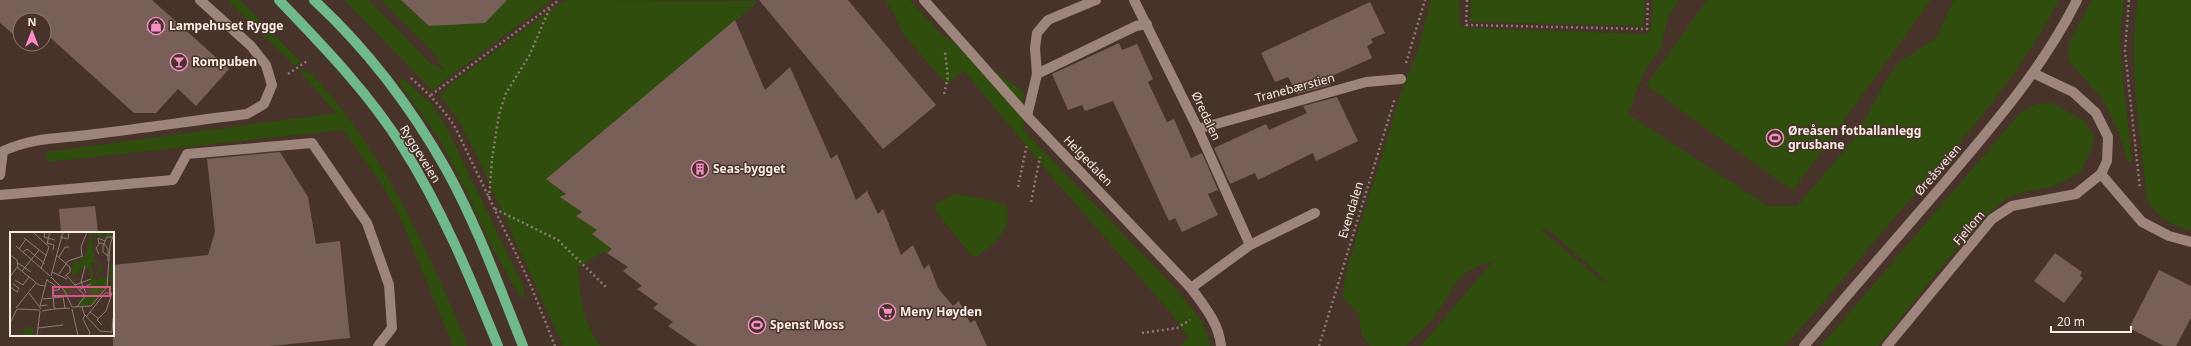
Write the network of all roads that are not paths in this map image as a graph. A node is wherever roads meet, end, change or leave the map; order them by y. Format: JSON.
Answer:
{"nodes":[{"id":1,"x":200,"y":0,"type":"edge"},
{"id":2,"x":279,"y":0,"type":"edge"},
{"id":3,"x":314,"y":0,"type":"edge"},
{"id":4,"x":1096,"y":0,"type":"edge"},
{"id":5,"x":1134,"y":0,"type":"edge"},
{"id":6,"x":2076,"y":0,"type":"edge"},
{"id":7,"x":926,"y":1,"type":"edge"},
{"id":8,"x":1147,"y":24,"type":"junction"},
{"id":9,"x":2033,"y":73,"type":"junction"},
{"id":10,"x":1037,"y":74,"type":"junction"},
{"id":11,"x":1401,"y":79,"type":"road end"},
{"id":12,"x":1029,"y":118,"type":"junction"},
{"id":13,"x":1198,"y":130,"type":"junction"},
{"id":14,"x":2101,"y":174,"type":"junction"},
{"id":15,"x":0,"y":175,"type":"edge"},
{"id":16,"x":0,"y":195,"type":"edge"},
{"id":17,"x":1315,"y":213,"type":"dead end"},
{"id":18,"x":2191,"y":242,"type":"edge"},
{"id":19,"x":1250,"y":244,"type":"junction"},
{"id":20,"x":1191,"y":288,"type":"junction"},
{"id":21,"x":378,"y":346,"type":"edge"},
{"id":22,"x":498,"y":346,"type":"edge"},
{"id":23,"x":523,"y":346,"type":"edge"},
{"id":24,"x":1221,"y":346,"type":"edge"},
{"id":25,"x":1804,"y":346,"type":"edge"},
{"id":26,"x":1887,"y":346,"type":"edge"}],
"edges":[{"from":1,"to":15,"type":"street"},
{"from":2,"to":22,"type":"main road","name":"Ryggeveien"},
{"from":3,"to":23,"type":"main road","name":"Ryggeveien"},
{"from":4,"to":10,"type":"street"},
{"from":5,"to":8,"type":"street","name":"Øredalen"},
{"from":6,"to":9,"type":"street","name":"Øreåsveien"},
{"from":7,"to":12,"type":"street","name":"Helgedalen"},
{"from":8,"to":10,"type":"street"},
{"from":8,"to":13,"type":"street","name":"Øredalen"},
{"from":9,"to":14,"type":"street"},
{"from":9,"to":25,"type":"street","name":"Øreåsveien"},
{"from":10,"to":12,"type":"street"},
{"from":11,"to":13,"type":"street","name":"Tranebærstien"},
{"from":12,"to":20,"type":"street","name":"Helgedalen"},
{"from":13,"to":19,"type":"street","name":"Øredalen"},
{"from":14,"to":18,"type":"street"},
{"from":14,"to":26,"type":"street","name":"Fjellom"},
{"from":16,"to":21,"type":"street"},
{"from":17,"to":19,"type":"street"},
{"from":19,"to":20,"type":"street"},
{"from":20,"to":24,"type":"street","name":"Helgedalen"}]}
